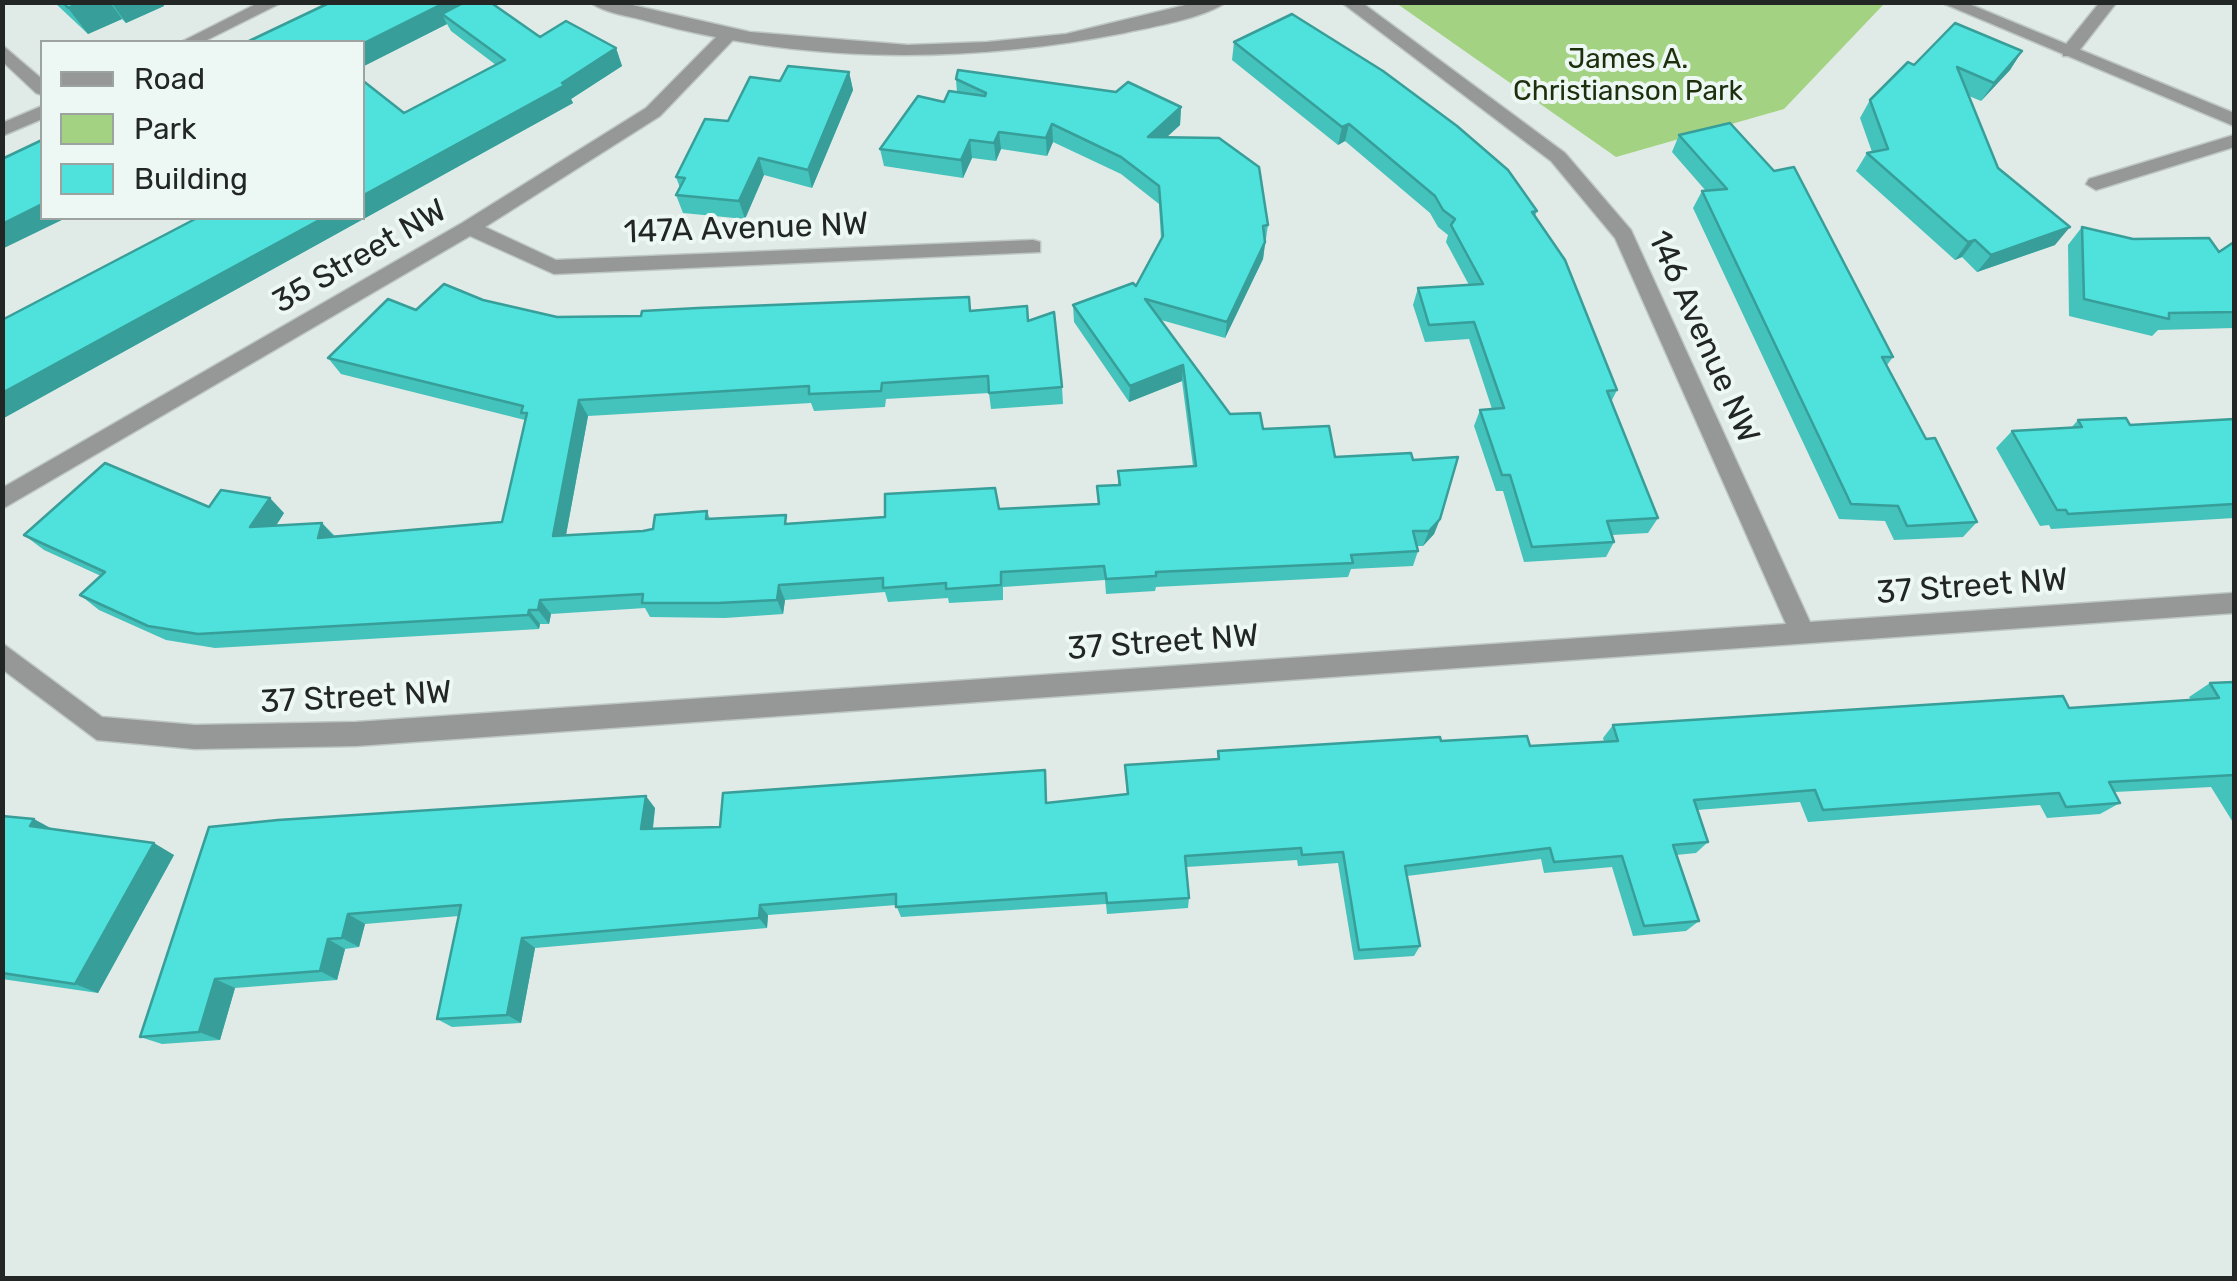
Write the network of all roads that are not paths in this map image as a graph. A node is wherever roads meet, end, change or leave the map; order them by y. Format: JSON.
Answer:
{"nodes":[{"id":1,"x":1218,"y":2,"type":"edge"},
{"id":2,"x":1349,"y":2,"type":"edge"},
{"id":3,"x":1948,"y":2,"type":"edge"},
{"id":4,"x":2109,"y":2,"type":"edge"},
{"id":5,"x":611,"y":4,"type":"edge"},
{"id":6,"x":260,"y":5,"type":"edge"},
{"id":7,"x":726,"y":36,"type":"junction"},
{"id":8,"x":194,"y":40,"type":"edge"},
{"id":9,"x":2,"y":50,"type":"edge"},
{"id":10,"x":2069,"y":52,"type":"junction"},
{"id":11,"x":40,"y":86,"type":"edge"},
{"id":12,"x":40,"y":113,"type":"edge"},
{"id":13,"x":2234,"y":120,"type":"edge"},
{"id":14,"x":2,"y":130,"type":"edge"},
{"id":15,"x":2234,"y":141,"type":"edge"},
{"id":16,"x":2096,"y":184,"type":"dead end"},
{"id":17,"x":469,"y":228,"type":"junction"},
{"id":18,"x":1034,"y":247,"type":"dead end"},
{"id":19,"x":2,"y":500,"type":"edge"},
{"id":20,"x":2234,"y":603,"type":"edge"},
{"id":21,"x":1801,"y":630,"type":"junction"},
{"id":22,"x":2,"y":654,"type":"edge"}],
"edges":[{"from":1,"to":7,"type":"street"},
{"from":2,"to":21,"type":"street","name":"146 Avenue NW"},
{"from":3,"to":10,"type":"street"},
{"from":4,"to":10,"type":"street"},
{"from":5,"to":7,"type":"street"},
{"from":6,"to":8,"type":"street"},
{"from":7,"to":17,"type":"street","name":"35 Street NW"},
{"from":9,"to":11,"type":"street"},
{"from":10,"to":13,"type":"street"},
{"from":12,"to":14,"type":"street"},
{"from":15,"to":16,"type":"street"},
{"from":17,"to":18,"type":"street","name":"147A Avenue NW"},
{"from":17,"to":19,"type":"street","name":"35 Street NW"},
{"from":20,"to":21,"type":"street","name":"37 Street NW"},
{"from":21,"to":22,"type":"street","name":"37 Street NW"}]}
